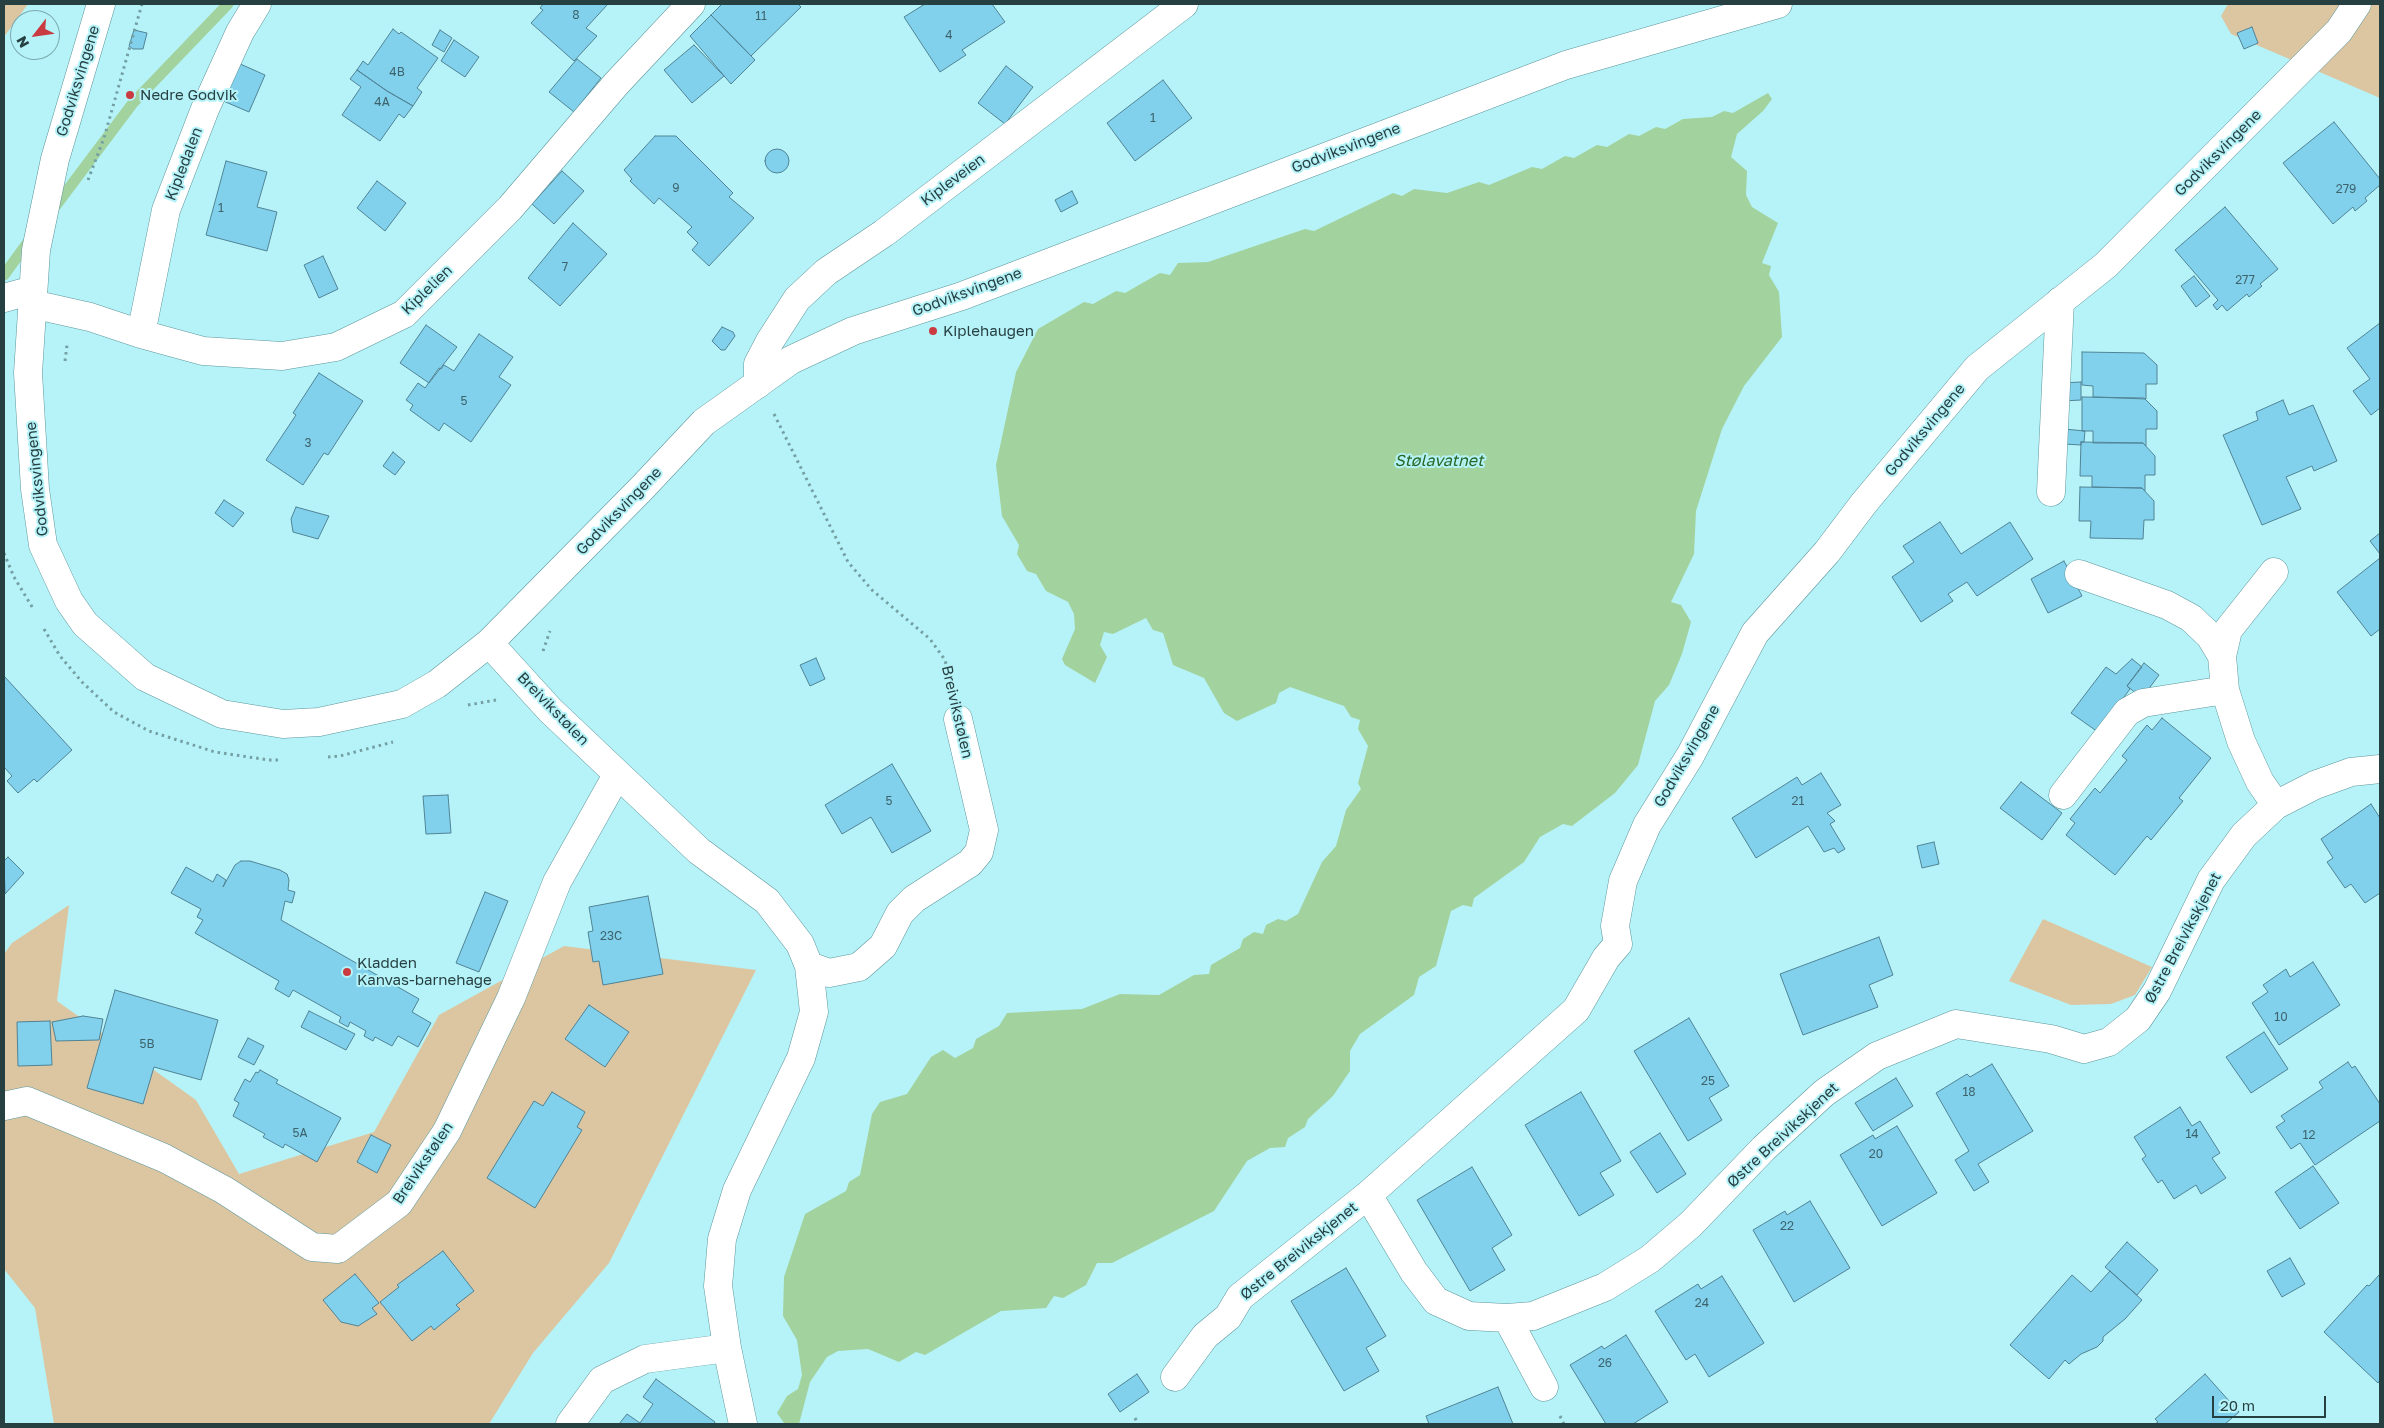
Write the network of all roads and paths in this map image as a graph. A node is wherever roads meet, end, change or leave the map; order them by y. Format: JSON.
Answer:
{"nodes":[{"id":1,"x":101,"y":4,"type":"edge"},
{"id":2,"x":142,"y":4,"type":"edge"},
{"id":3,"x":257,"y":4,"type":"edge"},
{"id":4,"x":691,"y":4,"type":"edge"},
{"id":5,"x":1184,"y":4,"type":"edge"},
{"id":6,"x":1778,"y":4,"type":"edge"},
{"id":7,"x":2357,"y":4,"type":"edge"},
{"id":8,"x":86,"y":184,"type":"dead end"},
{"id":9,"x":32,"y":297,"type":"junction"},
{"id":10,"x":4,"y":298,"type":"edge"},
{"id":11,"x":2060,"y":302,"type":"junction"},
{"id":12,"x":73,"y":313,"type":"junction"},
{"id":13,"x":141,"y":334,"type":"junction"},
{"id":14,"x":64,"y":364,"type":"dead end"},
{"id":15,"x":758,"y":384,"type":"junction"},
{"id":16,"x":770,"y":408,"type":"dead end"},
{"id":17,"x":2050,"y":492,"type":"dead end"},
{"id":18,"x":4,"y":552,"type":"edge"},
{"id":19,"x":2274,"y":572,"type":"dead end"},
{"id":20,"x":2079,"y":574,"type":"dead end"},
{"id":21,"x":14,"y":577,"type":"dead end"},
{"id":22,"x":489,"y":643,"type":"junction"},
{"id":23,"x":2222,"y":656,"type":"junction"},
{"id":24,"x":2225,"y":690,"type":"junction"},
{"id":25,"x":958,"y":719,"type":"joint"},
{"id":26,"x":2380,"y":768,"type":"edge"},
{"id":27,"x":617,"y":775,"type":"junction"},
{"id":28,"x":2063,"y":795,"type":"dead end"},
{"id":29,"x":2276,"y":805,"type":"junction"},
{"id":30,"x":1618,"y":944,"type":"joint"},
{"id":31,"x":809,"y":966,"type":"junction"},
{"id":32,"x":4,"y":1106,"type":"edge"},
{"id":33,"x":1368,"y":1195,"type":"junction"},
{"id":34,"x":1508,"y":1318,"type":"junction"},
{"id":35,"x":727,"y":1348,"type":"junction"},
{"id":36,"x":1175,"y":1376,"type":"dead end"},
{"id":37,"x":1544,"y":1387,"type":"dead end"},
{"id":38,"x":1135,"y":1418,"type":"dead end"},
{"id":39,"x":570,"y":1424,"type":"edge"},
{"id":40,"x":744,"y":1424,"type":"edge"},
{"id":41,"x":1138,"y":1424,"type":"edge"}],
"edges":[{"from":1,"to":9,"type":"street","name":"Godviksvingene"},
{"from":2,"to":8,"type":"path"},
{"from":3,"to":13,"type":"street","name":"Kipledalen"},
{"from":4,"to":13,"type":"street","name":"Kiplelien"},
{"from":5,"to":15,"type":"street","name":"Kipleveien"},
{"from":6,"to":15,"type":"street","name":"Godviksvingene"},
{"from":7,"to":11,"type":"street","name":"Godviksvingene"},
{"from":9,"to":10,"type":"street"},
{"from":9,"to":12,"type":"street","name":"Kiplelien"},
{"from":9,"to":22,"type":"street","name":"Godviksvingene"},
{"from":11,"to":17,"type":"street"},
{"from":11,"to":30,"type":"street","name":"Godviksvingene"},
{"from":12,"to":13,"type":"street","name":"Kiplelien"},
{"from":12,"to":14,"type":"path"},
{"from":15,"to":22,"type":"street","name":"Godviksvingene"},
{"from":16,"to":25,"type":"path","name":"Breivikstølen"},
{"from":18,"to":21,"type":"path"},
{"from":19,"to":23,"type":"street"},
{"from":20,"to":23,"type":"street"},
{"from":22,"to":27,"type":"street","name":"Breivikstølen"},
{"from":23,"to":24,"type":"street"},
{"from":24,"to":28,"type":"street"},
{"from":24,"to":29,"type":"street"},
{"from":25,"to":31,"type":"street","name":"Breivikstølen"},
{"from":26,"to":29,"type":"street","name":"Østre Breivikskjenet"},
{"from":27,"to":31,"type":"street","name":"Breivikstølen"},
{"from":27,"to":32,"type":"street","name":"Breivikstølen"},
{"from":29,"to":34,"type":"street","name":"Østre Breivikskjenet"},
{"from":30,"to":33,"type":"street","name":"Østre Breivikskjenet"},
{"from":31,"to":35,"type":"street","name":"Breivikstølen"},
{"from":33,"to":34,"type":"street","name":"Østre Breivikskjenet"},
{"from":33,"to":36,"type":"street","name":"Østre Breivikskjenet"},
{"from":34,"to":37,"type":"street"},
{"from":35,"to":39,"type":"street"},
{"from":35,"to":40,"type":"street","name":"Breivikstølen"},
{"from":38,"to":41,"type":"path"}]}
